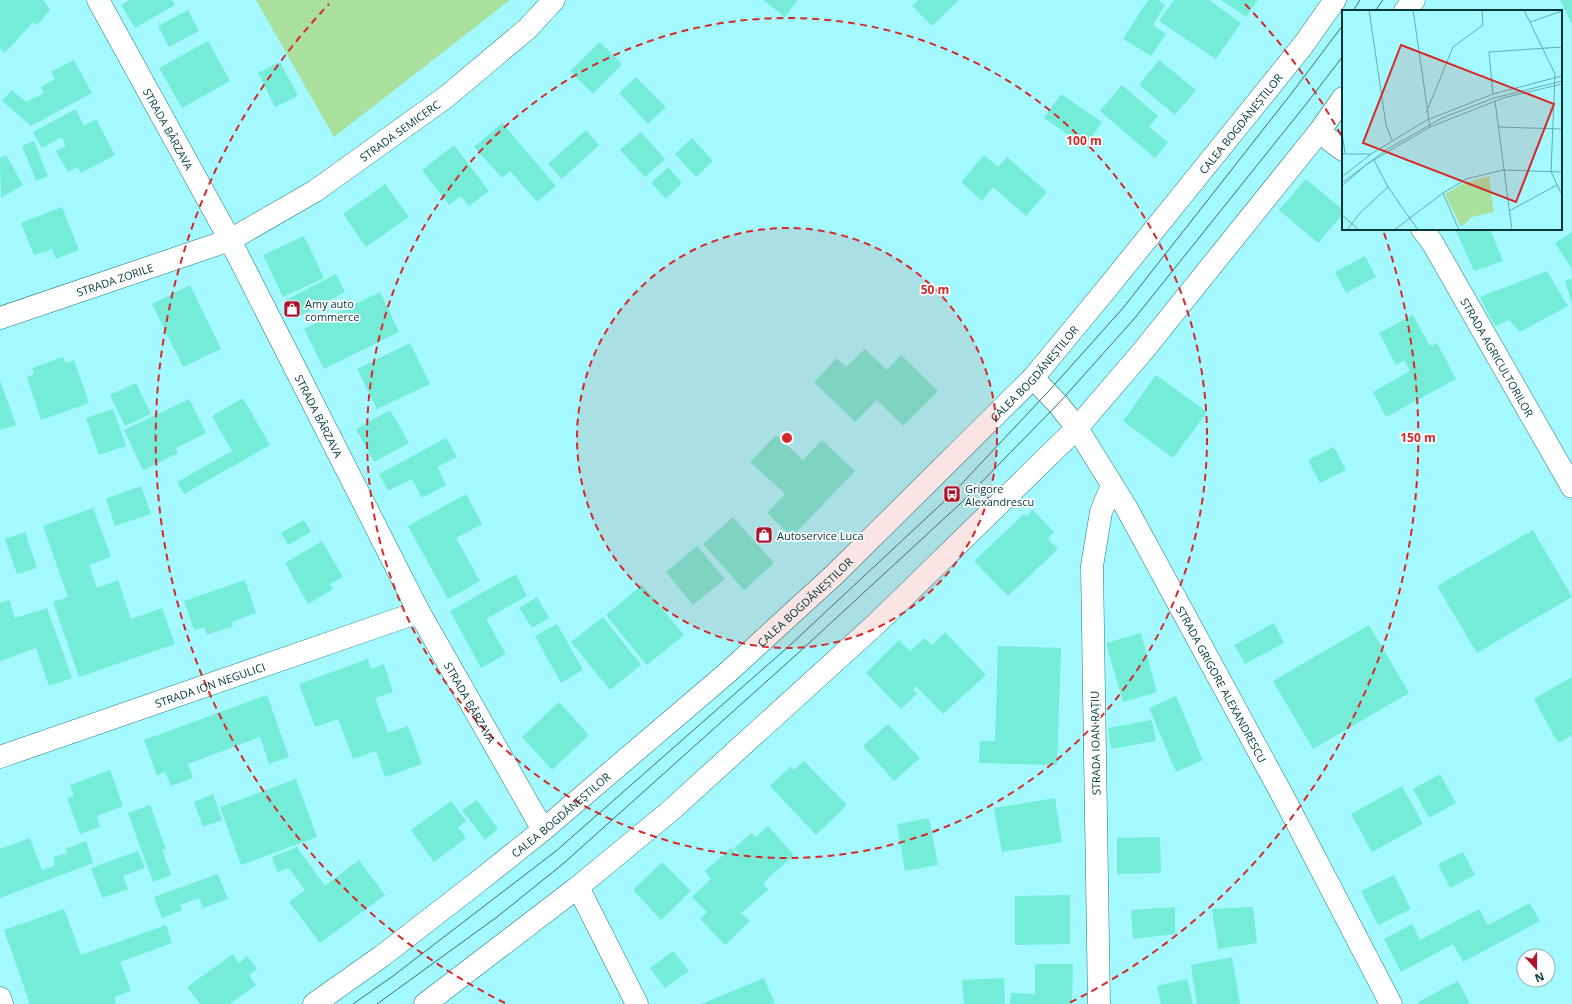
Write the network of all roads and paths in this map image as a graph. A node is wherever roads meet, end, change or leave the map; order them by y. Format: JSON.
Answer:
{"nodes":[{"id":1,"x":98,"y":0,"type":"edge"},
{"id":2,"x":554,"y":0,"type":"edge"},
{"id":3,"x":1335,"y":0,"type":"edge"},
{"id":4,"x":1414,"y":0,"type":"edge"},
{"id":5,"x":1407,"y":10,"type":"edge"},
{"id":6,"x":1342,"y":99,"type":"edge"},
{"id":7,"x":1319,"y":132,"type":"junction"},
{"id":8,"x":1342,"y":149,"type":"edge"},
{"id":9,"x":1423,"y":230,"type":"edge"},
{"id":10,"x":230,"y":240,"type":"junction"},
{"id":11,"x":0,"y":318,"type":"edge"},
{"id":12,"x":1032,"y":378,"type":"junction"},
{"id":13,"x":1077,"y":428,"type":"junction"},
{"id":14,"x":1112,"y":485,"type":"junction"},
{"id":15,"x":1572,"y":487,"type":"edge"},
{"id":16,"x":419,"y":612,"type":"junction"},
{"id":17,"x":0,"y":757,"type":"edge"},
{"id":18,"x":543,"y":830,"type":"junction"},
{"id":19,"x":578,"y":887,"type":"junction"},
{"id":20,"x":0,"y":998,"type":"edge"},
{"id":21,"x":2,"y":1004,"type":"edge"},
{"id":22,"x":314,"y":1004,"type":"edge"},
{"id":23,"x":425,"y":1004,"type":"edge"},
{"id":24,"x":637,"y":1004,"type":"edge"},
{"id":25,"x":1098,"y":1004,"type":"edge"},
{"id":26,"x":1391,"y":1004,"type":"edge"}],
"edges":[{"from":1,"to":10,"type":"street","name":"STRADA BÂRZAVA"},
{"from":2,"to":10,"type":"street","name":"STRADA SEMICERC"},
{"from":3,"to":12,"type":"street","name":"CALEA BOGDĂNEȘTILOR"},
{"from":4,"to":5,"type":"street"},
{"from":6,"to":7,"type":"street"},
{"from":7,"to":8,"type":"street"},
{"from":7,"to":13,"type":"street"},
{"from":9,"to":15,"type":"street","name":"STRADA AGRICULTORILOR"},
{"from":10,"to":11,"type":"street","name":"STRADA ZORILE"},
{"from":10,"to":16,"type":"street","name":"STRADA BÂRZAVA"},
{"from":12,"to":13,"type":"street","name":"STRADA GRIGORE ALEXANDRESCU"},
{"from":12,"to":18,"type":"street","name":"CALEA BOGDĂNEȘTILOR"},
{"from":13,"to":14,"type":"street","name":"STRADA GRIGORE ALEXANDRESCU"},
{"from":13,"to":19,"type":"street"},
{"from":14,"to":25,"type":"street","name":"STRADA IOAN RAȚIU"},
{"from":14,"to":26,"type":"street","name":"STRADA GRIGORE ALEXANDRESCU"},
{"from":16,"to":17,"type":"street","name":"STRADA ION NEGULICI"},
{"from":16,"to":18,"type":"street","name":"STRADA BÂRZAVA"},
{"from":18,"to":22,"type":"street","name":"CALEA BOGDĂNEȘTILOR"},
{"from":19,"to":23,"type":"street"},
{"from":19,"to":24,"type":"street"},
{"from":20,"to":21,"type":"street"}]}
